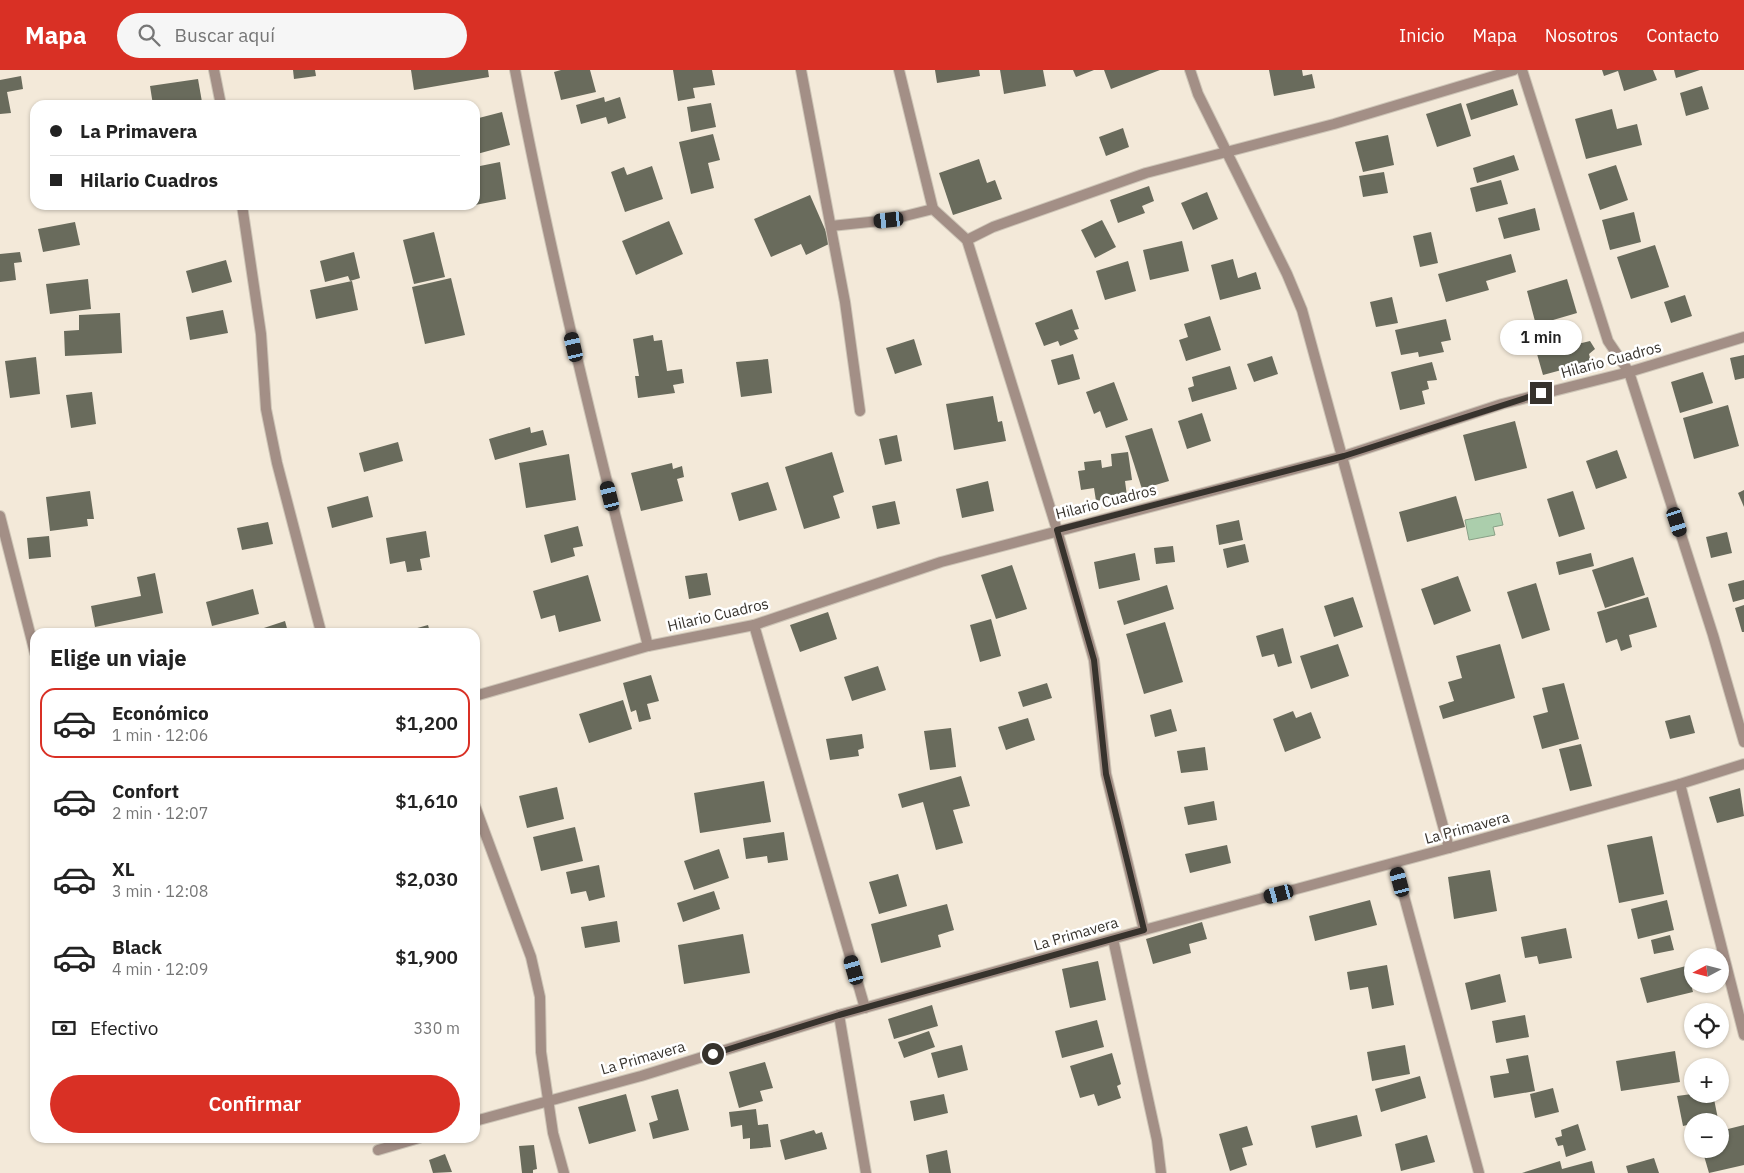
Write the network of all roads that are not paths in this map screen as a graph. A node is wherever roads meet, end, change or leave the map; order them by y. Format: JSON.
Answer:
{"nodes":[{"id":1,"x":214,"y":70,"type":"edge"},
{"id":2,"x":515,"y":70,"type":"edge"},
{"id":3,"x":801,"y":70,"type":"edge"},
{"id":4,"x":900,"y":70,"type":"edge"},
{"id":5,"x":1190,"y":70,"type":"edge"},
{"id":6,"x":1514,"y":70,"type":"edge"},
{"id":7,"x":1522,"y":70,"type":"edge"},
{"id":8,"x":1483,"y":75,"type":"edge"},
{"id":9,"x":220,"y":100,"type":"edge"},
{"id":10,"x":1227,"y":152,"type":"junction"},
{"id":11,"x":933,"y":209,"type":"junction"},
{"id":12,"x":243,"y":210,"type":"edge"},
{"id":13,"x":831,"y":226,"type":"junction"},
{"id":14,"x":967,"y":240,"type":"junction"},
{"id":15,"x":1744,"y":337,"type":"edge"},
{"id":16,"x":1629,"y":372,"type":"junction"},
{"id":17,"x":860,"y":411,"type":"dead end"},
{"id":18,"x":1344,"y":456,"type":"junction"},
{"id":19,"x":0,"y":516,"type":"edge"},
{"id":20,"x":1057,"y":530,"type":"junction"},
{"id":21,"x":754,"y":625,"type":"junction"},
{"id":22,"x":319,"y":628,"type":"edge"},
{"id":23,"x":30,"y":633,"type":"edge"},
{"id":24,"x":648,"y":646,"type":"junction"},
{"id":25,"x":480,"y":695,"type":"edge"},
{"id":26,"x":1744,"y":742,"type":"edge"},
{"id":27,"x":1744,"y":764,"type":"edge"},
{"id":28,"x":1680,"y":784,"type":"junction"},
{"id":29,"x":480,"y":819,"type":"edge"},
{"id":30,"x":1449,"y":848,"type":"junction"},
{"id":31,"x":1395,"y":863,"type":"junction"},
{"id":32,"x":1144,"y":930,"type":"junction"},
{"id":33,"x":1113,"y":939,"type":"junction"},
{"id":34,"x":866,"y":1008,"type":"junction"},
{"id":35,"x":839,"y":1015,"type":"junction"},
{"id":36,"x":1744,"y":1035,"type":"edge"},
{"id":37,"x":548,"y":1099,"type":"junction"},
{"id":38,"x":480,"y":1119,"type":"edge"},
{"id":39,"x":402,"y":1143,"type":"edge"},
{"id":40,"x":378,"y":1150,"type":"dead end"},
{"id":41,"x":564,"y":1173,"type":"edge"},
{"id":42,"x":866,"y":1173,"type":"edge"},
{"id":43,"x":1161,"y":1173,"type":"edge"},
{"id":44,"x":1479,"y":1173,"type":"edge"}],
"edges":[{"from":1,"to":9,"type":"street"},
{"from":2,"to":24,"type":"street"},
{"from":3,"to":13,"type":"street"},
{"from":4,"to":11,"type":"street"},
{"from":5,"to":10,"type":"street"},
{"from":6,"to":8,"type":"street"},
{"from":7,"to":16,"type":"street"},
{"from":8,"to":10,"type":"street"},
{"from":10,"to":14,"type":"street"},
{"from":10,"to":18,"type":"street"},
{"from":11,"to":13,"type":"street"},
{"from":11,"to":14,"type":"street"},
{"from":12,"to":22,"type":"street"},
{"from":13,"to":17,"type":"street"},
{"from":14,"to":20,"type":"street"},
{"from":15,"to":16,"type":"street","name":"Hilario Cuadros"},
{"from":16,"to":18,"type":"street","name":"Hilario Cuadros"},
{"from":16,"to":26,"type":"street"},
{"from":18,"to":20,"type":"street","name":"Hilario Cuadros"},
{"from":18,"to":30,"type":"street"},
{"from":19,"to":23,"type":"street"},
{"from":20,"to":21,"type":"street","name":"Hilario Cuadros"},
{"from":20,"to":32,"type":"street"},
{"from":21,"to":24,"type":"street","name":"Hilario Cuadros"},
{"from":21,"to":34,"type":"street"},
{"from":24,"to":25,"type":"street","name":"Hilario Cuadros"},
{"from":27,"to":28,"type":"street","name":"La Primavera"},
{"from":28,"to":30,"type":"street","name":"La Primavera"},
{"from":28,"to":36,"type":"street"},
{"from":29,"to":37,"type":"street"},
{"from":30,"to":31,"type":"street","name":"La Primavera"},
{"from":31,"to":32,"type":"street","name":"La Primavera"},
{"from":31,"to":44,"type":"street"},
{"from":32,"to":33,"type":"street","name":"La Primavera"},
{"from":33,"to":34,"type":"street","name":"La Primavera"},
{"from":33,"to":43,"type":"street"},
{"from":34,"to":35,"type":"street","name":"La Primavera"},
{"from":35,"to":37,"type":"street","name":"La Primavera"},
{"from":35,"to":42,"type":"street"},
{"from":37,"to":38,"type":"street","name":"La Primavera"},
{"from":37,"to":41,"type":"street"},
{"from":39,"to":40,"type":"street"}]}
